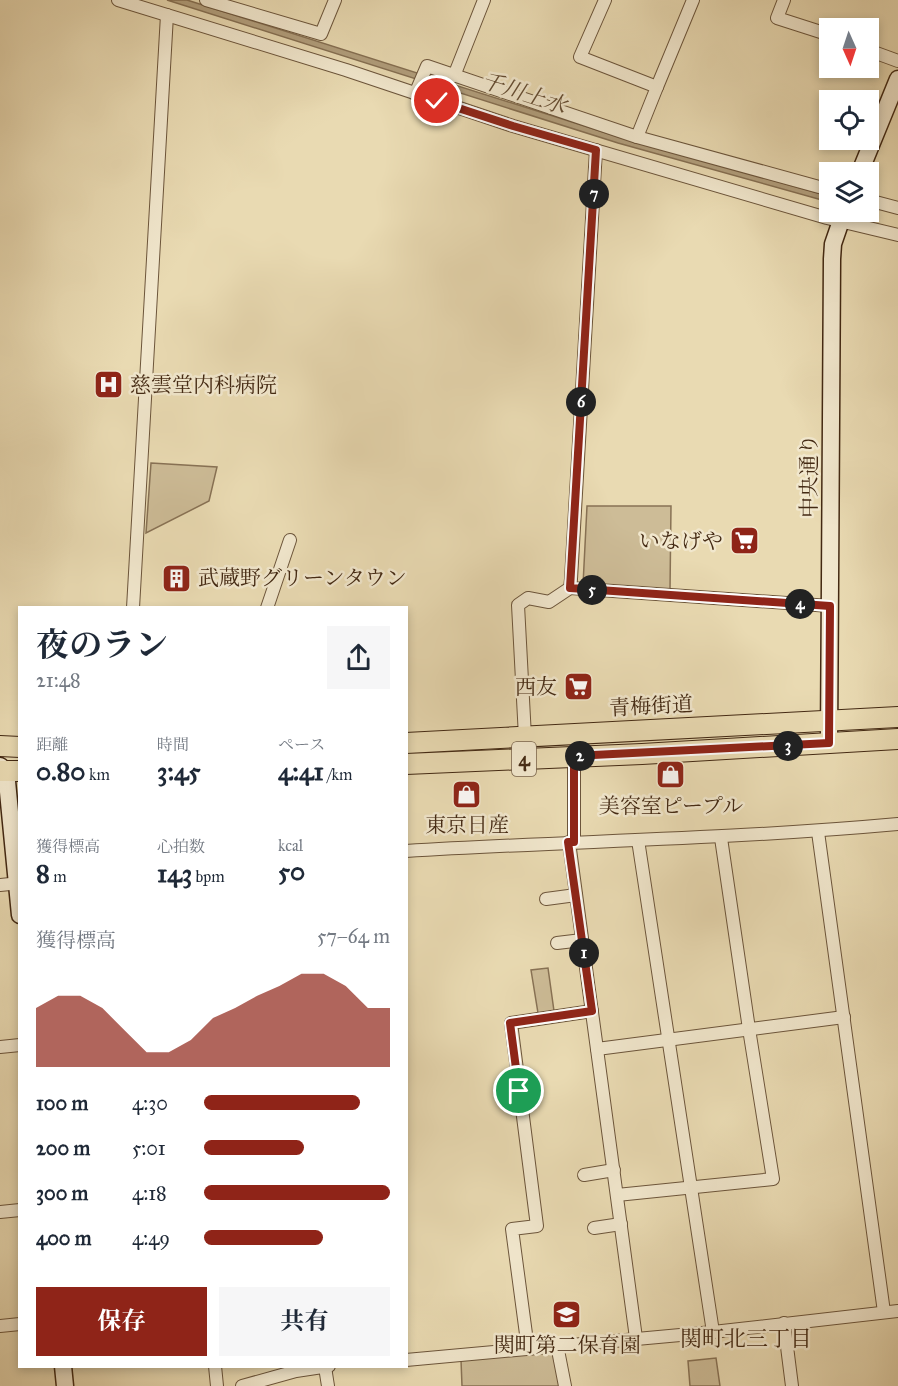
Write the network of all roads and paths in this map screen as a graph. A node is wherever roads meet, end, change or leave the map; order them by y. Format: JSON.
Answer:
{"nodes":[{"id":1,"x":118,"y":0,"type":"edge"},
{"id":2,"x":206,"y":0,"type":"edge"},
{"id":3,"x":334,"y":0,"type":"edge"},
{"id":4,"x":484,"y":0,"type":"edge"},
{"id":5,"x":604,"y":0,"type":"edge"},
{"id":6,"x":693,"y":0,"type":"edge"},
{"id":7,"x":784,"y":0,"type":"edge"},
{"id":8,"x":232,"y":4,"type":"edge"},
{"id":9,"x":167,"y":15,"type":"junction"},
{"id":10,"x":819,"y":31,"type":"edge"},
{"id":11,"x":879,"y":54,"type":"edge"},
{"id":12,"x":898,"y":61,"type":"edge"},
{"id":13,"x":454,"y":76,"type":"junction"},
{"id":14,"x":898,"y":79,"type":"edge"},
{"id":15,"x":657,"y":87,"type":"junction"},
{"id":16,"x":416,"y":94,"type":"junction"},
{"id":17,"x":637,"y":137,"type":"junction"},
{"id":18,"x":596,"y":150,"type":"junction"},
{"id":19,"x":864,"y":162,"type":"edge"},
{"id":20,"x":819,"y":187,"type":"edge"},
{"id":21,"x":879,"y":203,"type":"edge"},
{"id":22,"x":898,"y":208,"type":"edge"},
{"id":23,"x":819,"y":210,"type":"edge"},
{"id":24,"x":840,"y":222,"type":"edge"},
{"id":25,"x":860,"y":222,"type":"edge"},
{"id":26,"x":898,"y":235,"type":"edge"},
{"id":27,"x":290,"y":540,"type":"dead end"},
{"id":28,"x":570,"y":588,"type":"junction"},
{"id":29,"x":133,"y":606,"type":"edge"},
{"id":30,"x":268,"y":606,"type":"edge"},
{"id":31,"x":830,"y":606,"type":"junction"},
{"id":32,"x":898,"y":717,"type":"edge"},
{"id":33,"x":830,"y":721,"type":"junction"},
{"id":34,"x":780,"y":724,"type":"junction"},
{"id":35,"x":525,"y":737,"type":"junction"},
{"id":36,"x":898,"y":739,"type":"edge"},
{"id":37,"x":408,"y":743,"type":"edge"},
{"id":38,"x":829,"y":743,"type":"junction"},
{"id":39,"x":0,"y":746,"type":"edge"},
{"id":40,"x":782,"y":746,"type":"junction"},
{"id":41,"x":18,"y":747,"type":"edge"},
{"id":42,"x":574,"y":756,"type":"junction"},
{"id":43,"x":408,"y":764,"type":"edge"},
{"id":44,"x":6,"y":770,"type":"edge"},
{"id":45,"x":898,"y":824,"type":"edge"},
{"id":46,"x":818,"y":832,"type":"junction"},
{"id":47,"x":722,"y":838,"type":"junction"},
{"id":48,"x":638,"y":840,"type":"junction"},
{"id":49,"x":571,"y":842,"type":"junction"},
{"id":50,"x":408,"y":851,"type":"edge"},
{"id":51,"x":12,"y":884,"type":"edge"},
{"id":52,"x":576,"y":895,"type":"junction"},
{"id":53,"x":546,"y":899,"type":"dead end"},
{"id":54,"x":18,"y":907,"type":"edge"},
{"id":55,"x":582,"y":939,"type":"junction"},
{"id":56,"x":557,"y":943,"type":"dead end"},
{"id":57,"x":592,"y":1011,"type":"junction"},
{"id":58,"x":844,"y":1017,"type":"junction"},
{"id":59,"x":749,"y":1029,"type":"junction"},
{"id":60,"x":667,"y":1041,"type":"junction"},
{"id":61,"x":18,"y":1045,"type":"edge"},
{"id":62,"x":0,"y":1047,"type":"edge"},
{"id":63,"x":597,"y":1049,"type":"junction"},
{"id":64,"x":614,"y":1170,"type":"junction"},
{"id":65,"x":584,"y":1175,"type":"dead end"},
{"id":66,"x":691,"y":1187,"type":"junction"},
{"id":67,"x":617,"y":1195,"type":"junction"},
{"id":68,"x":18,"y":1210,"type":"edge"},
{"id":69,"x":0,"y":1212,"type":"edge"},
{"id":70,"x":621,"y":1224,"type":"junction"},
{"id":71,"x":594,"y":1227,"type":"dead end"},
{"id":72,"x":898,"y":1311,"type":"edge"},
{"id":73,"x":884,"y":1312,"type":"junction"},
{"id":74,"x":783,"y":1323,"type":"junction"},
{"id":75,"x":18,"y":1324,"type":"edge"},
{"id":76,"x":0,"y":1326,"type":"edge"},
{"id":77,"x":712,"y":1332,"type":"junction"},
{"id":78,"x":636,"y":1338,"type":"junction"},
{"id":79,"x":557,"y":1345,"type":"junction"},
{"id":80,"x":528,"y":1348,"type":"junction"},
{"id":81,"x":408,"y":1359,"type":"edge"},
{"id":82,"x":63,"y":1368,"type":"edge"},
{"id":83,"x":215,"y":1368,"type":"edge"},
{"id":84,"x":319,"y":1368,"type":"edge"},
{"id":85,"x":327,"y":1368,"type":"edge"},
{"id":86,"x":65,"y":1386,"type":"edge"},
{"id":87,"x":217,"y":1386,"type":"edge"},
{"id":88,"x":242,"y":1386,"type":"edge"},
{"id":89,"x":327,"y":1386,"type":"edge"},
{"id":90,"x":565,"y":1386,"type":"edge"},
{"id":91,"x":792,"y":1386,"type":"edge"}],
"edges":[{"from":1,"to":9,"type":"street"},
{"from":2,"to":8,"type":"street"},
{"from":3,"to":8,"type":"street"},
{"from":4,"to":13,"type":"street"},
{"from":5,"to":15,"type":"street"},
{"from":6,"to":15,"type":"street"},
{"from":7,"to":10,"type":"street"},
{"from":9,"to":16,"type":"street"},
{"from":9,"to":29,"type":"street"},
{"from":11,"to":12,"type":"street"},
{"from":13,"to":16,"type":"street"},
{"from":13,"to":17,"type":"street"},
{"from":14,"to":19,"type":"street"},
{"from":15,"to":17,"type":"street"},
{"from":16,"to":18,"type":"street"},
{"from":17,"to":20,"type":"street"},
{"from":18,"to":23,"type":"street"},
{"from":18,"to":28,"type":"street"},
{"from":21,"to":22,"type":"street"},
{"from":24,"to":31,"type":"street","name":"中央通り"},
{"from":25,"to":26,"type":"street"},
{"from":27,"to":30,"type":"street"},
{"from":28,"to":31,"type":"street"},
{"from":28,"to":35,"type":"street"},
{"from":31,"to":33,"type":"street","name":"中央通り"},
{"from":32,"to":33,"type":"main road","name":"青梅街道","number":"4"},
{"from":33,"to":34,"type":"main road","name":"青梅街道","number":"4"},
{"from":33,"to":38,"type":"street","name":"中央通り"},
{"from":34,"to":35,"type":"main road","name":"青梅街道","number":"4"},
{"from":34,"to":40,"type":"main road"},
{"from":35,"to":37,"type":"main road","name":"青梅街道","number":"4"},
{"from":36,"to":38,"type":"main road","number":"4"},
{"from":38,"to":40,"type":"main road","number":"4"},
{"from":39,"to":41,"type":"main road"},
{"from":40,"to":42,"type":"main road","number":"4"},
{"from":42,"to":43,"type":"main road","number":"4"},
{"from":42,"to":49,"type":"street"},
{"from":44,"to":51,"type":"street"},
{"from":45,"to":46,"type":"street"},
{"from":46,"to":47,"type":"street"},
{"from":46,"to":58,"type":"street"},
{"from":47,"to":48,"type":"street"},
{"from":47,"to":59,"type":"street"},
{"from":48,"to":49,"type":"street"},
{"from":48,"to":60,"type":"street"},
{"from":49,"to":50,"type":"street"},
{"from":49,"to":52,"type":"street"},
{"from":51,"to":54,"type":"street"},
{"from":52,"to":53,"type":"street"},
{"from":52,"to":55,"type":"street"},
{"from":55,"to":56,"type":"street"},
{"from":55,"to":57,"type":"street"},
{"from":57,"to":63,"type":"street"},
{"from":57,"to":80,"type":"street"},
{"from":58,"to":59,"type":"street"},
{"from":58,"to":73,"type":"street"},
{"from":59,"to":60,"type":"street"},
{"from":59,"to":66,"type":"street"},
{"from":60,"to":63,"type":"street"},
{"from":60,"to":66,"type":"street"},
{"from":61,"to":62,"type":"street"},
{"from":63,"to":64,"type":"street"},
{"from":64,"to":65,"type":"street"},
{"from":64,"to":67,"type":"street"},
{"from":66,"to":67,"type":"street"},
{"from":66,"to":77,"type":"street"},
{"from":67,"to":70,"type":"street"},
{"from":68,"to":69,"type":"street"},
{"from":70,"to":71,"type":"street"},
{"from":70,"to":78,"type":"street"},
{"from":72,"to":73,"type":"street"},
{"from":73,"to":74,"type":"street"},
{"from":74,"to":77,"type":"street"},
{"from":74,"to":91,"type":"street"},
{"from":75,"to":76,"type":"street"},
{"from":77,"to":78,"type":"street"},
{"from":78,"to":79,"type":"street"},
{"from":79,"to":80,"type":"street"},
{"from":79,"to":90,"type":"street"},
{"from":80,"to":81,"type":"street"},
{"from":82,"to":86,"type":"street"},
{"from":83,"to":87,"type":"street"},
{"from":84,"to":88,"type":"street"},
{"from":85,"to":89,"type":"street"}]}
